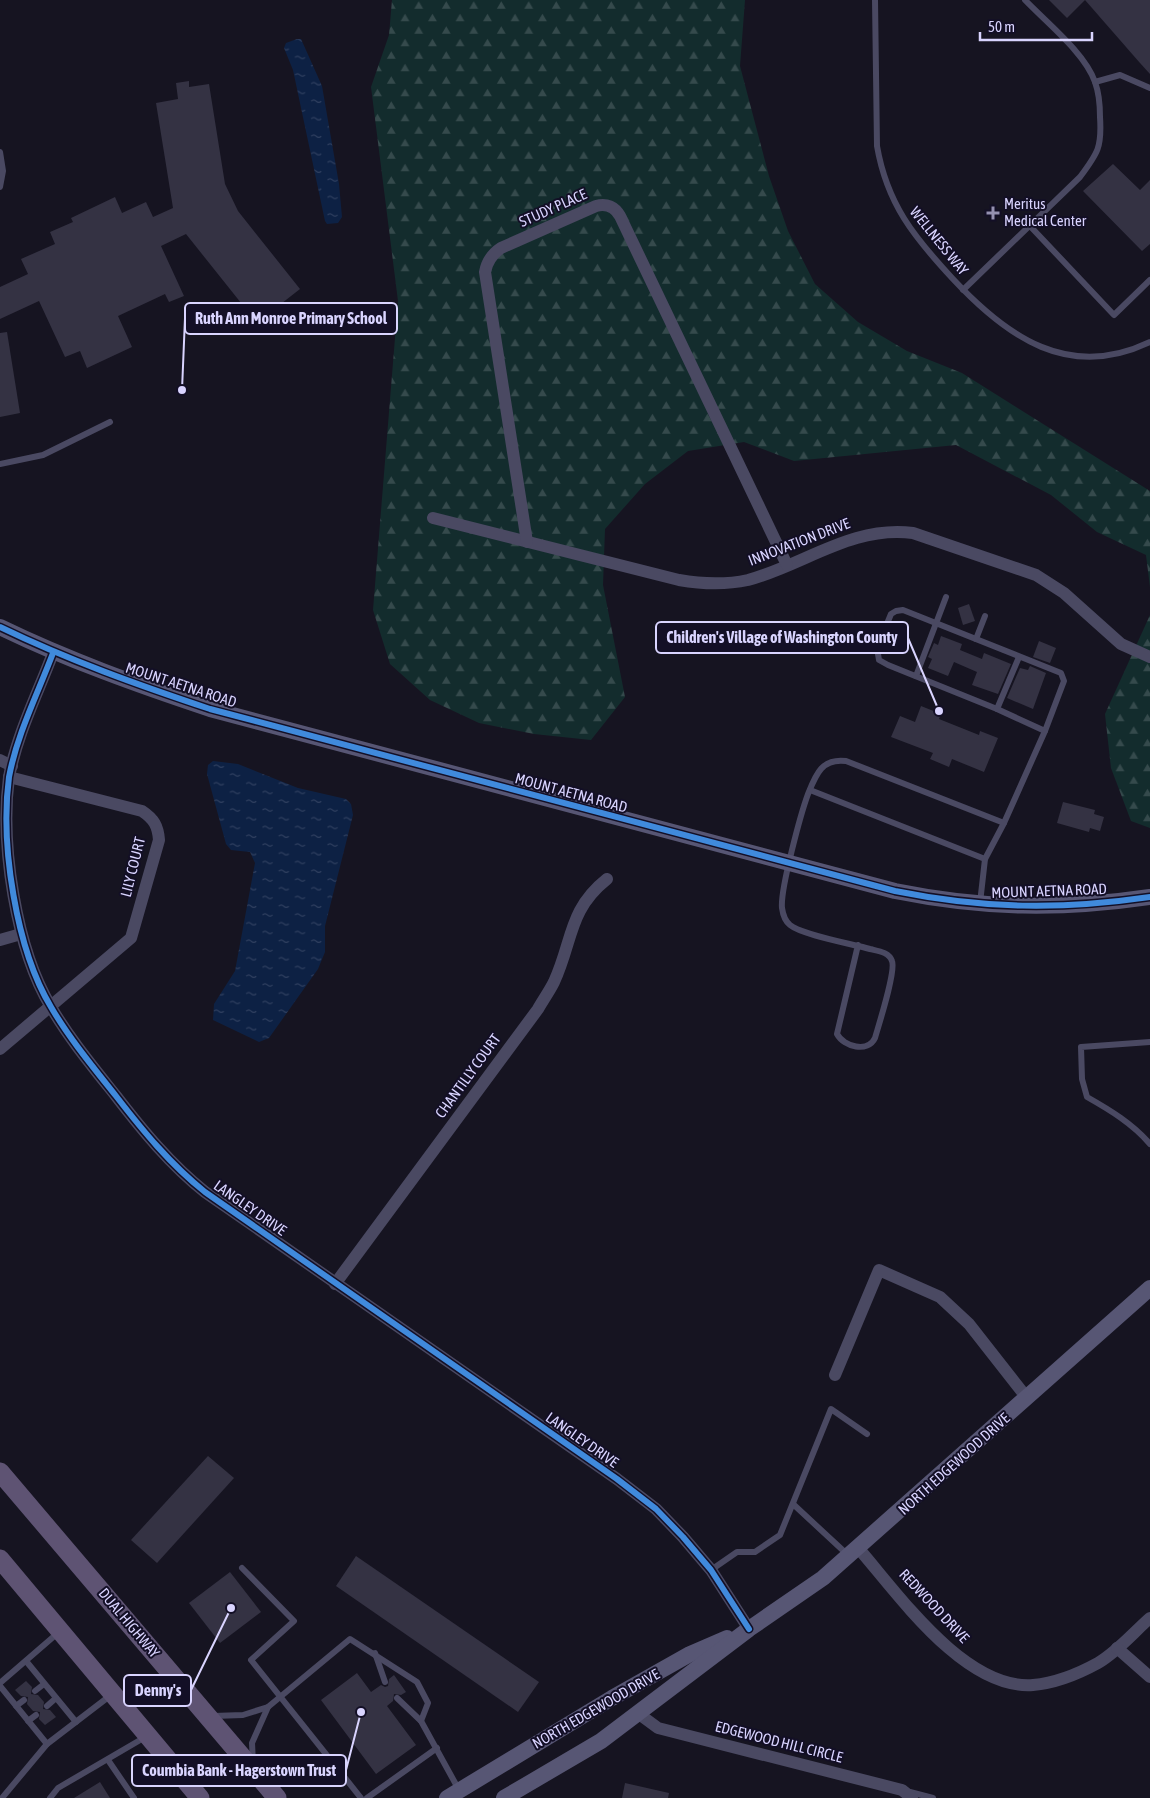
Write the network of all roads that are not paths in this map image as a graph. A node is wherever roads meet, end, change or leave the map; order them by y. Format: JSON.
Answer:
{"nodes":[{"id":1,"x":875,"y":0,"type":"edge"},
{"id":2,"x":1025,"y":0,"type":"edge"},
{"id":3,"x":1095,"y":82,"type":"junction"},
{"id":4,"x":1150,"y":88,"type":"edge"},
{"id":5,"x":0,"y":152,"type":"edge"},
{"id":6,"x":0,"y":187,"type":"edge"},
{"id":7,"x":1030,"y":226,"type":"junction"},
{"id":8,"x":1150,"y":280,"type":"edge"},
{"id":9,"x":964,"y":290,"type":"junction"},
{"id":10,"x":1150,"y":342,"type":"edge"},
{"id":11,"x":110,"y":422,"type":"dead end"},
{"id":12,"x":0,"y":464,"type":"edge"},
{"id":13,"x":433,"y":518,"type":"dead end"},
{"id":14,"x":527,"y":542,"type":"junction"},
{"id":15,"x":787,"y":565,"type":"junction"},
{"id":16,"x":946,"y":598,"type":"dead end"},
{"id":17,"x":986,"y":616,"type":"dead end"},
{"id":18,"x":936,"y":624,"type":"junction"},
{"id":19,"x":0,"y":627,"type":"edge"},
{"id":20,"x":976,"y":640,"type":"junction"},
{"id":21,"x":53,"y":653,"type":"junction"},
{"id":22,"x":1019,"y":657,"type":"junction"},
{"id":23,"x":1150,"y":657,"type":"edge"},
{"id":24,"x":916,"y":676,"type":"junction"},
{"id":25,"x":998,"y":709,"type":"junction"},
{"id":26,"x":1046,"y":731,"type":"junction"},
{"id":27,"x":0,"y":760,"type":"edge"},
{"id":28,"x":10,"y":772,"type":"junction"},
{"id":29,"x":810,"y":790,"type":"junction"},
{"id":30,"x":1004,"y":823,"type":"junction"},
{"id":31,"x":985,"y":860,"type":"junction"},
{"id":32,"x":790,"y":864,"type":"junction"},
{"id":33,"x":607,"y":879,"type":"dead end"},
{"id":34,"x":1150,"y":896,"type":"edge"},
{"id":35,"x":980,"y":905,"type":"junction"},
{"id":36,"x":21,"y":934,"type":"junction"},
{"id":37,"x":0,"y":940,"type":"edge"},
{"id":38,"x":858,"y":946,"type":"junction"},
{"id":39,"x":50,"y":1007,"type":"junction"},
{"id":40,"x":1150,"y":1042,"type":"edge"},
{"id":41,"x":0,"y":1049,"type":"edge"},
{"id":42,"x":1150,"y":1143,"type":"edge"},
{"id":43,"x":335,"y":1284,"type":"junction"},
{"id":44,"x":1150,"y":1288,"type":"edge"},
{"id":45,"x":835,"y":1375,"type":"dead end"},
{"id":46,"x":1027,"y":1398,"type":"junction"},
{"id":47,"x":867,"y":1434,"type":"dead end"},
{"id":48,"x":0,"y":1472,"type":"edge"},
{"id":49,"x":793,"y":1504,"type":"junction"},
{"id":50,"x":855,"y":1552,"type":"junction"},
{"id":51,"x":0,"y":1560,"type":"edge"},
{"id":52,"x":242,"y":1568,"type":"dead end"},
{"id":53,"x":711,"y":1570,"type":"junction"},
{"id":54,"x":1150,"y":1618,"type":"edge"},
{"id":55,"x":749,"y":1628,"type":"junction"},
{"id":56,"x":60,"y":1632,"type":"junction"},
{"id":57,"x":1117,"y":1648,"type":"junction"},
{"id":58,"x":375,"y":1653,"type":"junction"},
{"id":59,"x":26,"y":1661,"type":"junction"},
{"id":60,"x":1150,"y":1677,"type":"edge"},
{"id":61,"x":385,"y":1682,"type":"dead end"},
{"id":62,"x":44,"y":1684,"type":"junction"},
{"id":63,"x":0,"y":1685,"type":"edge"},
{"id":64,"x":35,"y":1691,"type":"dead end"},
{"id":65,"x":112,"y":1694,"type":"junction"},
{"id":66,"x":280,"y":1696,"type":"junction"},
{"id":67,"x":56,"y":1698,"type":"junction"},
{"id":68,"x":397,"y":1698,"type":"dead end"},
{"id":69,"x":24,"y":1700,"type":"dead end"},
{"id":70,"x":16,"y":1706,"type":"junction"},
{"id":71,"x":47,"y":1706,"type":"dead end"},
{"id":72,"x":268,"y":1707,"type":"junction"},
{"id":73,"x":639,"y":1714,"type":"junction"},
{"id":74,"x":36,"y":1715,"type":"dead end"},
{"id":75,"x":208,"y":1716,"type":"junction"},
{"id":76,"x":28,"y":1721,"type":"junction"},
{"id":77,"x":421,"y":1721,"type":"junction"},
{"id":78,"x":76,"y":1722,"type":"junction"},
{"id":79,"x":147,"y":1736,"type":"junction"},
{"id":80,"x":47,"y":1744,"type":"junction"},
{"id":81,"x":437,"y":1748,"type":"junction"},
{"id":82,"x":108,"y":1760,"type":"junction"},
{"id":83,"x":253,"y":1769,"type":"junction"},
{"id":84,"x":902,"y":1790,"type":"junction"},
{"id":85,"x":453,"y":1794,"type":"edge"},
{"id":86,"x":2,"y":1798,"type":"edge"},
{"id":87,"x":50,"y":1798,"type":"edge"},
{"id":88,"x":134,"y":1798,"type":"edge"},
{"id":89,"x":200,"y":1798,"type":"edge"},
{"id":90,"x":277,"y":1798,"type":"edge"},
{"id":91,"x":361,"y":1798,"type":"edge"},
{"id":92,"x":367,"y":1798,"type":"edge"},
{"id":93,"x":504,"y":1798,"type":"edge"},
{"id":94,"x":912,"y":1798,"type":"edge"},
{"id":95,"x":932,"y":1798,"type":"edge"}],
"edges":[{"from":1,"to":9,"type":"lane","name":"WELLNESS WAY"},
{"from":2,"to":3,"type":"lane"},
{"from":3,"to":4,"type":"lane"},
{"from":3,"to":7,"type":"lane"},
{"from":5,"to":6,"type":"lane"},
{"from":7,"to":8,"type":"lane"},
{"from":7,"to":9,"type":"lane"},
{"from":9,"to":10,"type":"lane","name":"WELLNESS WAY"},
{"from":11,"to":12,"type":"lane"},
{"from":13,"to":14,"type":"street","name":"INNOVATION DRIVE"},
{"from":14,"to":15,"type":"street","name":"INNOVATION DRIVE"},
{"from":14,"to":15,"type":"street","name":"STUDY PLACE"},
{"from":15,"to":23,"type":"street","name":"INNOVATION DRIVE"},
{"from":16,"to":18,"type":"lane"},
{"from":17,"to":20,"type":"lane"},
{"from":18,"to":20,"type":"lane"},
{"from":18,"to":24,"type":"lane"},
{"from":18,"to":24,"type":"lane"},
{"from":19,"to":21,"type":"street","name":"MOUNT AETNA ROAD"},
{"from":20,"to":22,"type":"lane"},
{"from":21,"to":28,"type":"street","name":"LANGLEY DRIVE"},
{"from":21,"to":32,"type":"street","name":"MOUNT AETNA ROAD"},
{"from":22,"to":25,"type":"lane"},
{"from":22,"to":26,"type":"lane"},
{"from":24,"to":25,"type":"lane"},
{"from":25,"to":26,"type":"lane"},
{"from":26,"to":30,"type":"lane"},
{"from":27,"to":28,"type":"street"},
{"from":28,"to":36,"type":"street","name":"LANGLEY DRIVE"},
{"from":28,"to":39,"type":"street","name":"LILY COURT"},
{"from":29,"to":30,"type":"lane"},
{"from":29,"to":31,"type":"lane"},
{"from":29,"to":32,"type":"lane"},
{"from":30,"to":31,"type":"lane"},
{"from":31,"to":35,"type":"lane"},
{"from":32,"to":35,"type":"street","name":"MOUNT AETNA ROAD"},
{"from":32,"to":38,"type":"lane"},
{"from":33,"to":43,"type":"street","name":"CHANTILLY COURT"},
{"from":34,"to":35,"type":"street","name":"MOUNT AETNA ROAD"},
{"from":36,"to":37,"type":"street"},
{"from":36,"to":39,"type":"street","name":"LANGLEY DRIVE"},
{"from":38,"to":38,"type":"lane"},
{"from":39,"to":41,"type":"street"},
{"from":39,"to":43,"type":"street","name":"LANGLEY DRIVE"},
{"from":40,"to":42,"type":"lane"},
{"from":43,"to":53,"type":"street","name":"LANGLEY DRIVE"},
{"from":44,"to":46,"type":"street","name":"NORTH EDGEWOOD DRIVE"},
{"from":45,"to":46,"type":"street"},
{"from":46,"to":50,"type":"street","name":"NORTH EDGEWOOD DRIVE"},
{"from":47,"to":49,"type":"lane"},
{"from":48,"to":75,"type":"main road","name":"DUAL HIGHWAY"},
{"from":49,"to":50,"type":"lane"},
{"from":49,"to":53,"type":"lane"},
{"from":50,"to":55,"type":"street","name":"NORTH EDGEWOOD DRIVE"},
{"from":50,"to":57,"type":"street","name":"REDWOOD DRIVE"},
{"from":51,"to":56,"type":"main road"},
{"from":52,"to":66,"type":"lane"},
{"from":53,"to":55,"type":"street","name":"LANGLEY DRIVE"},
{"from":54,"to":57,"type":"street","name":"REDWOOD DRIVE"},
{"from":55,"to":73,"type":"street","name":"NORTH EDGEWOOD DRIVE"},
{"from":55,"to":85,"type":"street","name":"NORTH EDGEWOOD DRIVE"},
{"from":56,"to":59,"type":"lane"},
{"from":56,"to":65,"type":"main road"},
{"from":57,"to":60,"type":"street"},
{"from":58,"to":61,"type":"lane"},
{"from":58,"to":66,"type":"lane"},
{"from":58,"to":77,"type":"lane"},
{"from":59,"to":62,"type":"lane"},
{"from":59,"to":63,"type":"lane"},
{"from":62,"to":64,"type":"lane"},
{"from":62,"to":67,"type":"lane"},
{"from":63,"to":70,"type":"lane"},
{"from":65,"to":78,"type":"lane"},
{"from":65,"to":79,"type":"main road"},
{"from":66,"to":72,"type":"lane"},
{"from":66,"to":91,"type":"lane"},
{"from":67,"to":71,"type":"lane"},
{"from":67,"to":78,"type":"lane"},
{"from":68,"to":77,"type":"lane"},
{"from":69,"to":70,"type":"lane"},
{"from":70,"to":76,"type":"lane"},
{"from":72,"to":75,"type":"lane"},
{"from":72,"to":83,"type":"lane"},
{"from":73,"to":84,"type":"street","name":"EDGEWOOD HILL CIRCLE"},
{"from":73,"to":93,"type":"street","name":"NORTH EDGEWOOD DRIVE"},
{"from":74,"to":76,"type":"lane"},
{"from":75,"to":83,"type":"main road","name":"DUAL HIGHWAY"},
{"from":76,"to":80,"type":"lane"},
{"from":77,"to":81,"type":"lane"},
{"from":78,"to":80,"type":"lane"},
{"from":79,"to":82,"type":"lane"},
{"from":79,"to":89,"type":"main road"},
{"from":80,"to":86,"type":"lane"},
{"from":81,"to":85,"type":"lane"},
{"from":81,"to":92,"type":"lane"},
{"from":82,"to":87,"type":"lane"},
{"from":82,"to":88,"type":"lane"},
{"from":83,"to":90,"type":"main road","name":"DUAL HIGHWAY"},
{"from":84,"to":94,"type":"street","name":"EDGEWOOD HILL CIRCLE"},
{"from":84,"to":95,"type":"lane"}]}
